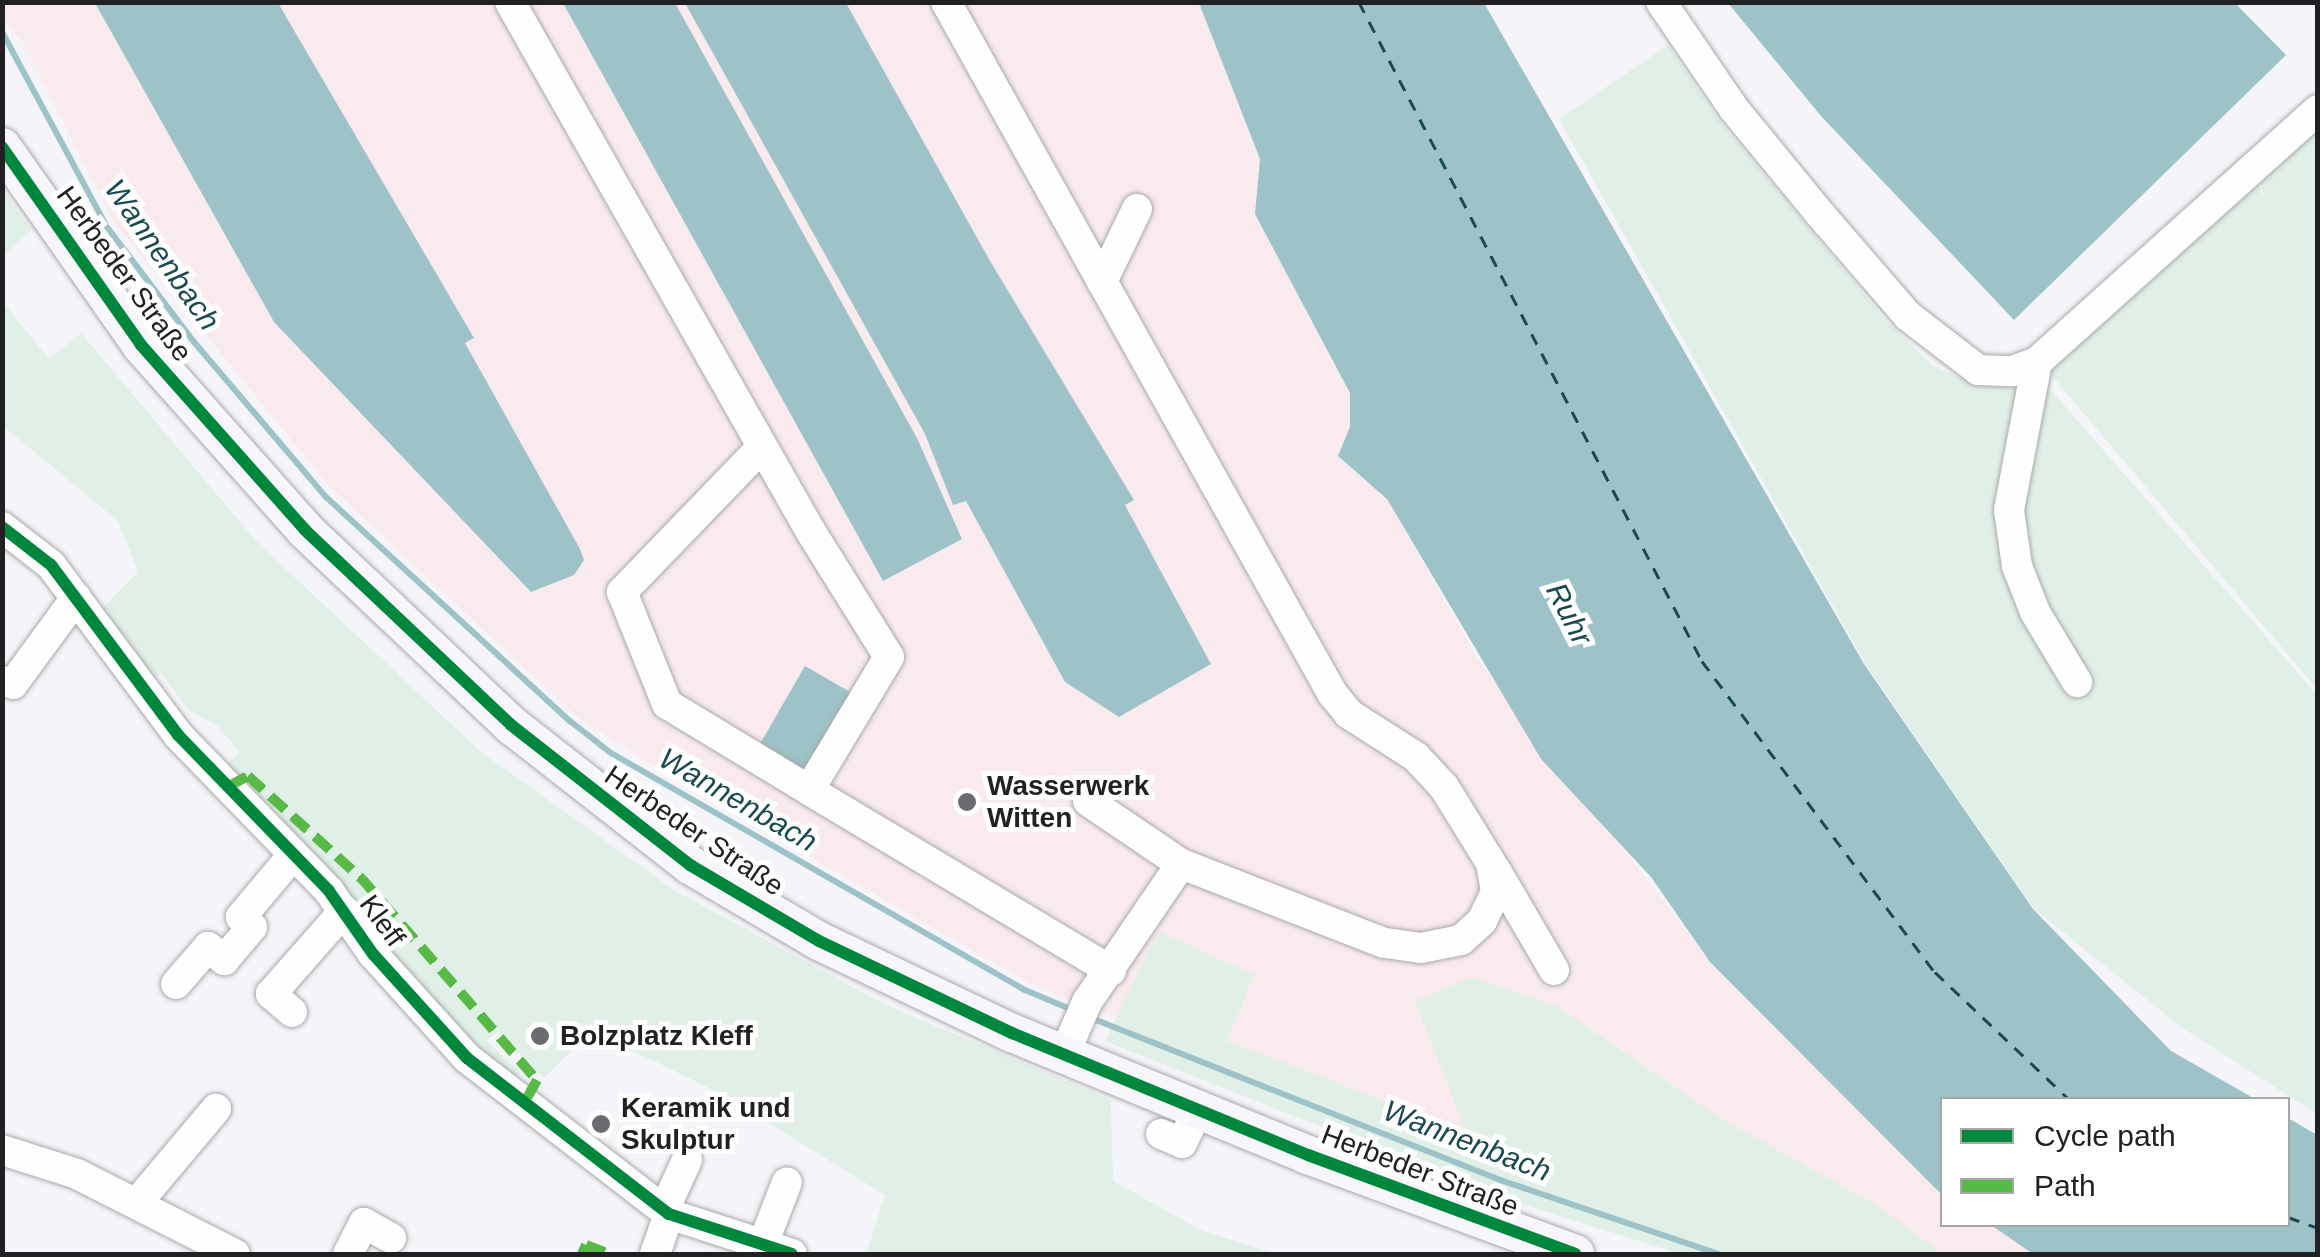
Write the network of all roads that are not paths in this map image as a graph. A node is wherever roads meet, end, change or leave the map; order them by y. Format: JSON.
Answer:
{"nodes":[{"id":1,"x":510,"y":2,"type":"edge"},
{"id":2,"x":946,"y":2,"type":"edge"},
{"id":3,"x":1661,"y":2,"type":"edge"},
{"id":4,"x":2318,"y":110,"type":"edge"},
{"id":5,"x":2,"y":147,"type":"edge"},
{"id":6,"x":1136,"y":209,"type":"dead end"},
{"id":7,"x":1102,"y":282,"type":"junction"},
{"id":8,"x":2037,"y":362,"type":"junction"},
{"id":9,"x":762,"y":447,"type":"junction"},
{"id":10,"x":2,"y":527,"type":"edge"},
{"id":11,"x":76,"y":598,"type":"junction"},
{"id":12,"x":9,"y":680,"type":"dead end"},
{"id":13,"x":2077,"y":682,"type":"dead end"},
{"id":14,"x":809,"y":790,"type":"junction"},
{"id":15,"x":1088,"y":801,"type":"dead end"},
{"id":16,"x":293,"y":855,"type":"junction"},
{"id":17,"x":1181,"y":864,"type":"junction"},
{"id":18,"x":1492,"y":864,"type":"junction"},
{"id":19,"x":344,"y":910,"type":"junction"},
{"id":20,"x":1554,"y":970,"type":"dead end"},
{"id":21,"x":1111,"y":971,"type":"junction"},
{"id":22,"x":176,"y":984,"type":"dead end"},
{"id":23,"x":292,"y":1012,"type":"dead end"},
{"id":24,"x":1064,"y":1055,"type":"junction"},
{"id":25,"x":216,"y":1110,"type":"dead end"},
{"id":26,"x":1198,"y":1110,"type":"junction"},
{"id":27,"x":1161,"y":1134,"type":"dead end"},
{"id":28,"x":2,"y":1150,"type":"edge"},
{"id":29,"x":687,"y":1160,"type":"dead end"},
{"id":30,"x":787,"y":1182,"type":"dead end"},
{"id":31,"x":136,"y":1203,"type":"junction"},
{"id":32,"x":667,"y":1211,"type":"junction"},
{"id":33,"x":365,"y":1223,"type":"dead end"},
{"id":34,"x":763,"y":1244,"type":"junction"},
{"id":35,"x":235,"y":1254,"type":"edge"},
{"id":36,"x":348,"y":1254,"type":"edge"},
{"id":37,"x":655,"y":1254,"type":"edge"},
{"id":38,"x":792,"y":1254,"type":"edge"},
{"id":39,"x":1575,"y":1254,"type":"edge"}],
"edges":[{"from":1,"to":9,"type":"street"},
{"from":2,"to":7,"type":"street"},
{"from":3,"to":8,"type":"street"},
{"from":4,"to":8,"type":"street"},
{"from":5,"to":24,"type":"main road","name":"Herbeder Straße"},
{"from":6,"to":7,"type":"street"},
{"from":7,"to":18,"type":"street"},
{"from":8,"to":13,"type":"street"},
{"from":9,"to":14,"type":"street"},
{"from":9,"to":14,"type":"street"},
{"from":10,"to":11,"type":"street","name":"Kleff"},
{"from":11,"to":12,"type":"street"},
{"from":11,"to":16,"type":"street","name":"Kleff"},
{"from":14,"to":21,"type":"street"},
{"from":15,"to":17,"type":"street"},
{"from":16,"to":19,"type":"street","name":"Kleff"},
{"from":16,"to":22,"type":"street"},
{"from":17,"to":18,"type":"street"},
{"from":17,"to":21,"type":"street"},
{"from":18,"to":20,"type":"street"},
{"from":19,"to":23,"type":"street"},
{"from":19,"to":32,"type":"street","name":"Kleff"},
{"from":21,"to":24,"type":"street"},
{"from":24,"to":26,"type":"main road","name":"Herbeder Straße"},
{"from":25,"to":31,"type":"street"},
{"from":26,"to":27,"type":"street"},
{"from":26,"to":39,"type":"main road","name":"Herbeder Straße"},
{"from":28,"to":31,"type":"street"},
{"from":29,"to":32,"type":"street"},
{"from":30,"to":34,"type":"street"},
{"from":31,"to":35,"type":"street"},
{"from":32,"to":34,"type":"street","name":"Kleff"},
{"from":32,"to":37,"type":"street"},
{"from":33,"to":36,"type":"street"},
{"from":34,"to":38,"type":"street","name":"Kleff"}]}
